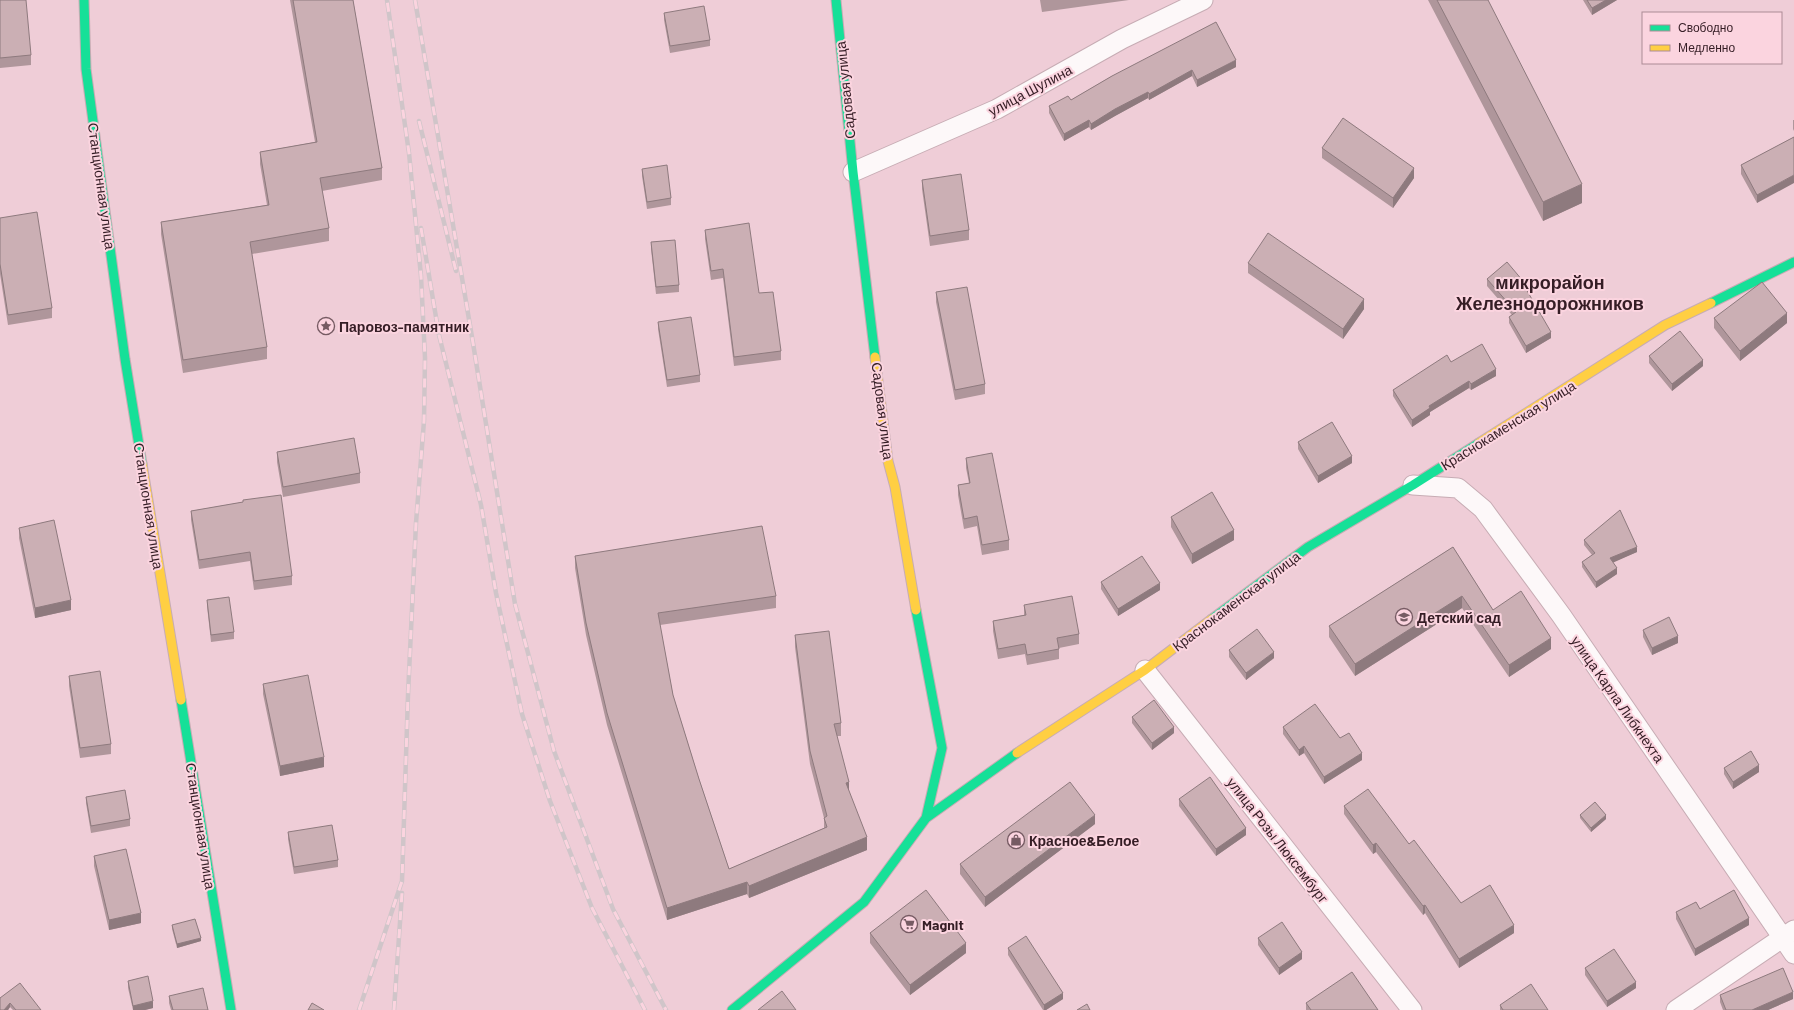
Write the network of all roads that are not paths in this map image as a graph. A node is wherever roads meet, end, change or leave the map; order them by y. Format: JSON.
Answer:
{"nodes":[{"id":1,"x":84,"y":0,"type":"edge"},
{"id":2,"x":836,"y":0,"type":"edge"},
{"id":3,"x":1203,"y":0,"type":"edge"},
{"id":4,"x":853,"y":172,"type":"junction"},
{"id":5,"x":1794,"y":262,"type":"edge"},
{"id":6,"x":1414,"y":485,"type":"junction"},
{"id":7,"x":1145,"y":670,"type":"junction"},
{"id":8,"x":926,"y":818,"type":"junction"},
{"id":9,"x":1788,"y":934,"type":"edge"},
{"id":10,"x":1794,"y":954,"type":"edge"},
{"id":11,"x":231,"y":1010,"type":"edge"},
{"id":12,"x":732,"y":1010,"type":"edge"},
{"id":13,"x":1412,"y":1010,"type":"edge"},
{"id":14,"x":1676,"y":1010,"type":"edge"}],
"edges":[{"from":1,"to":11,"type":"street","name":"Станционная улица"},
{"from":2,"to":4,"type":"street","name":"Садовая улица"},
{"from":3,"to":4,"type":"street","name":"улица Шулина"},
{"from":4,"to":8,"type":"street","name":"Садовая улица"},
{"from":5,"to":6,"type":"street","name":"Краснокаменская улица"},
{"from":6,"to":7,"type":"street","name":"Краснокаменская улица"},
{"from":6,"to":9,"type":"street","name":"улица Карла Либкнехта"},
{"from":7,"to":8,"type":"street","name":"Краснокаменская улица"},
{"from":7,"to":13,"type":"street","name":"улица Розы Люксембург"},
{"from":8,"to":12,"type":"street","name":"Краснокаменская улица"},
{"from":9,"to":10,"type":"street","name":"улица Карла Либкнехта"},
{"from":9,"to":14,"type":"street"}]}
